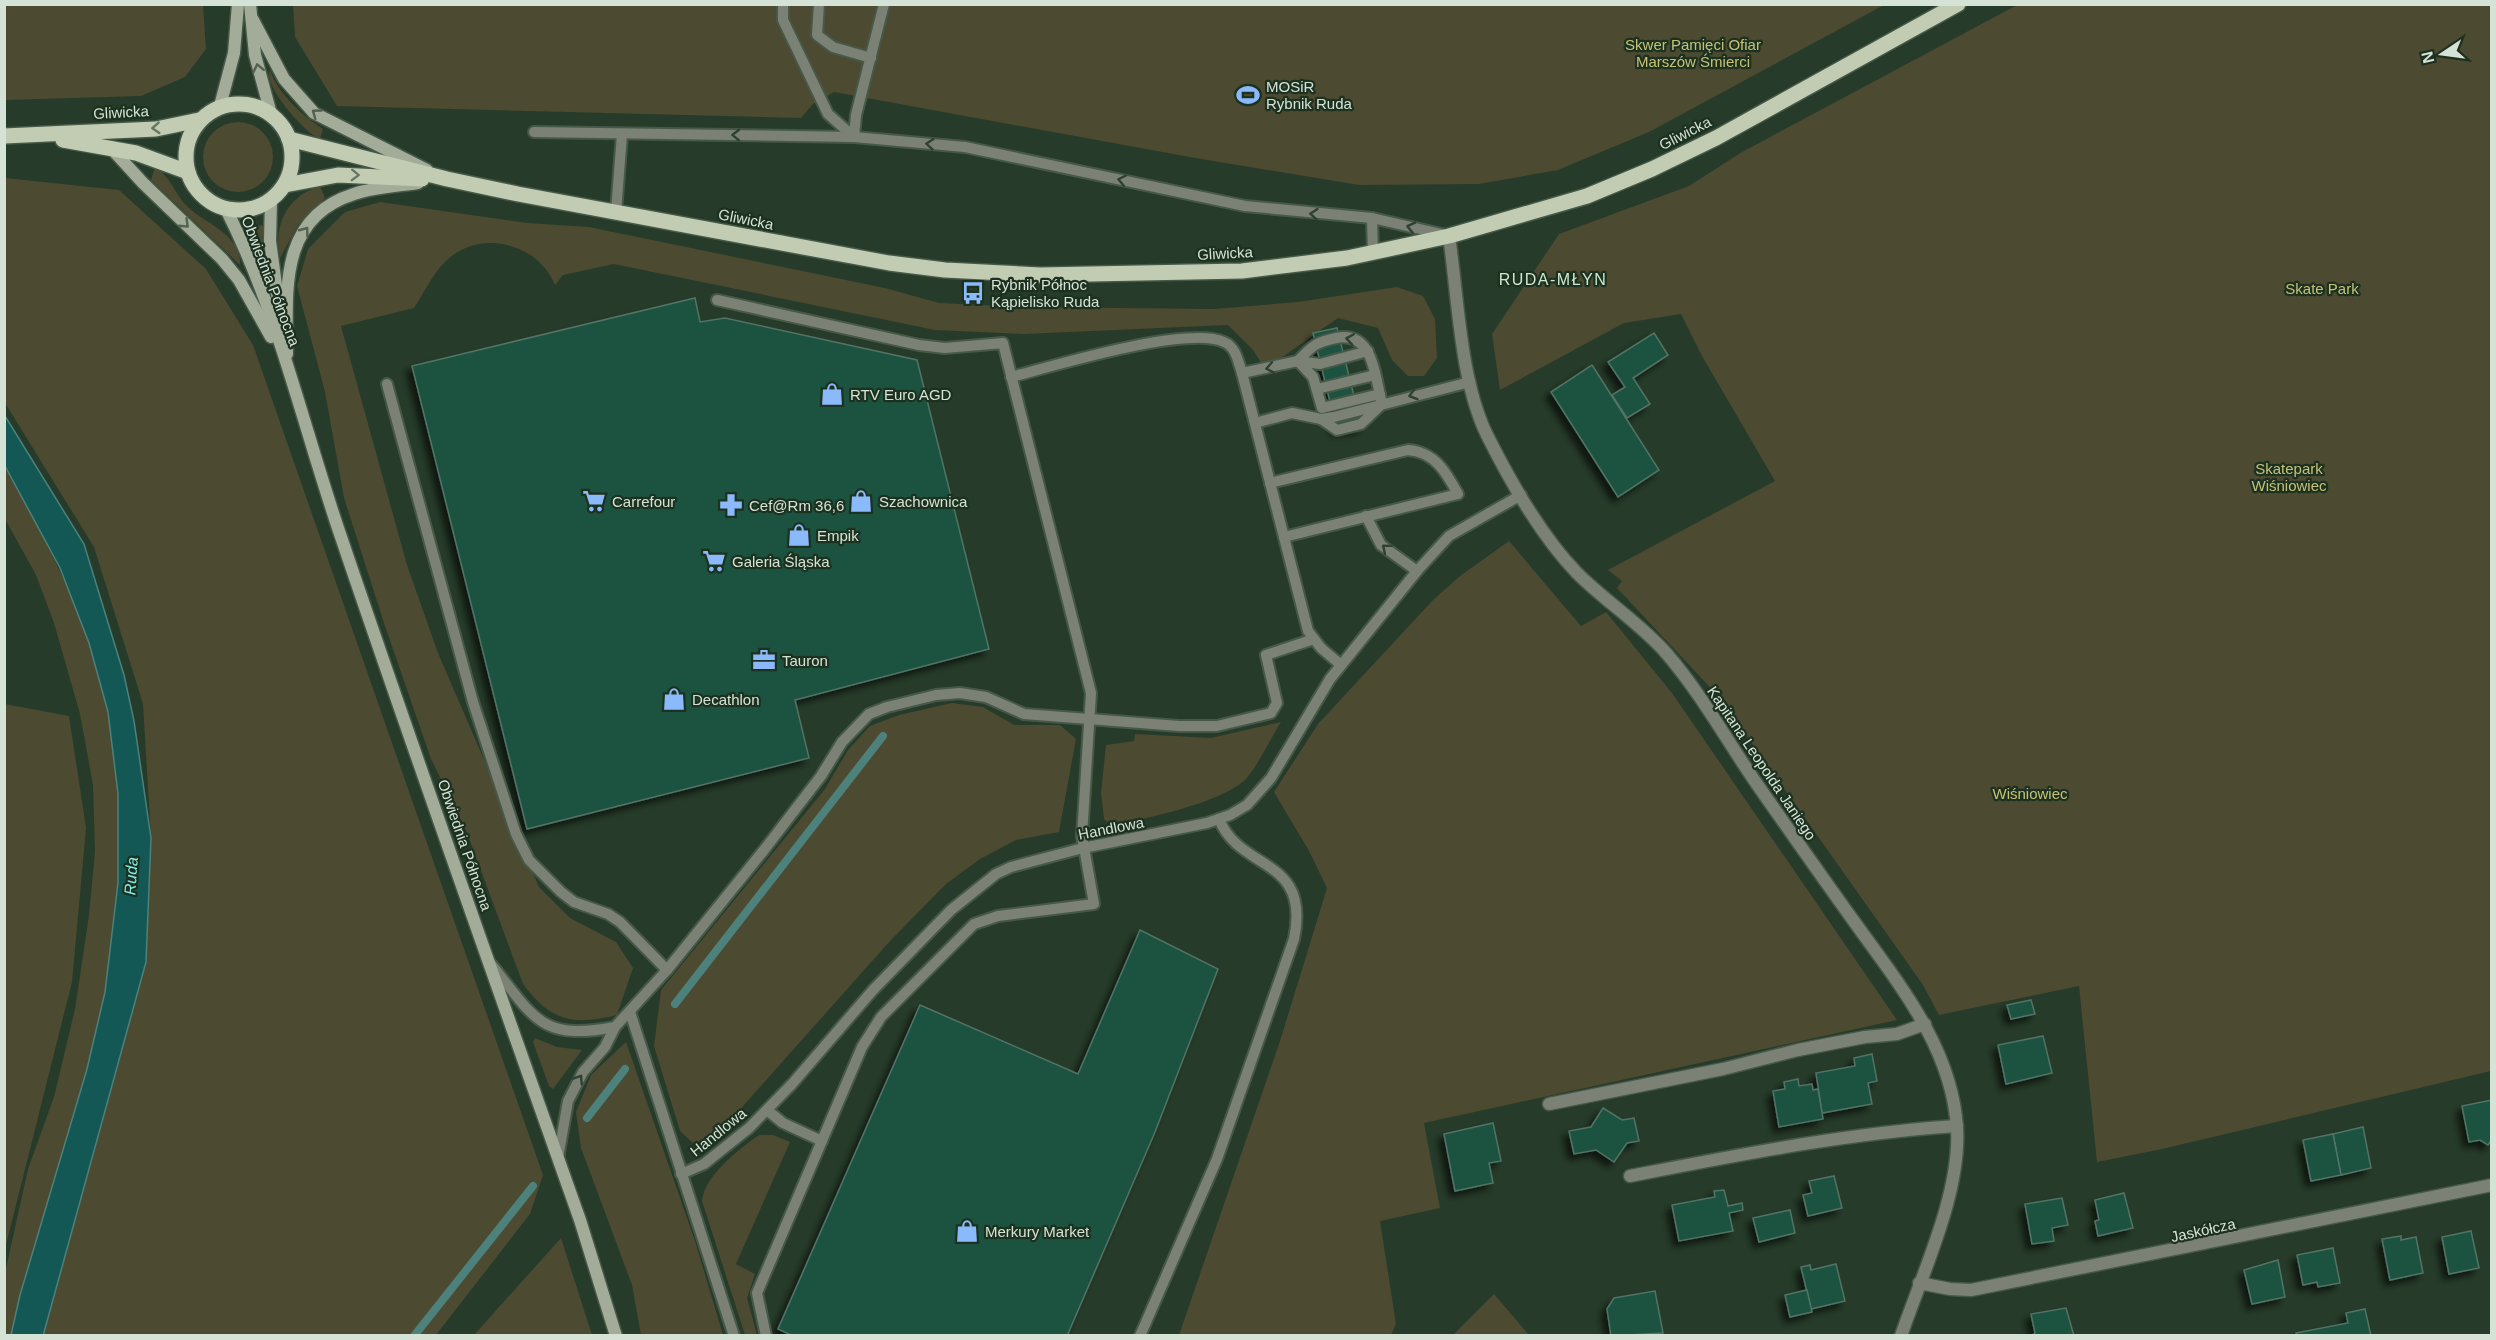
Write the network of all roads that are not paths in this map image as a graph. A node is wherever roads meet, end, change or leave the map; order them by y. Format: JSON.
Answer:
{"nodes":[{"id":1,"x":238,"y":4,"type":"edge"},
{"id":2,"x":250,"y":4,"type":"edge"},
{"id":3,"x":783,"y":4,"type":"edge"},
{"id":4,"x":819,"y":4,"type":"edge"},
{"id":5,"x":884,"y":4,"type":"edge"},
{"id":6,"x":1958,"y":4,"type":"edge"},
{"id":7,"x":252,"y":21,"type":"junction"},
{"id":8,"x":871,"y":58,"type":"junction"},
{"id":9,"x":220,"y":106,"type":"junction"},
{"id":10,"x":271,"y":114,"type":"junction"},
{"id":11,"x":199,"y":120,"type":"junction"},
{"id":12,"x":534,"y":132,"type":"dead end"},
{"id":13,"x":622,"y":134,"type":"junction"},
{"id":14,"x":4,"y":136,"type":"edge"},
{"id":15,"x":44,"y":136,"type":"junction"},
{"id":16,"x":854,"y":137,"type":"junction"},
{"id":17,"x":289,"y":139,"type":"junction"},
{"id":18,"x":110,"y":147,"type":"junction"},
{"id":19,"x":188,"y":172,"type":"junction"},
{"id":20,"x":447,"y":179,"type":"junction"},
{"id":21,"x":285,"y":185,"type":"junction"},
{"id":22,"x":271,"y":200,"type":"junction"},
{"id":23,"x":226,"y":209,"type":"junction"},
{"id":24,"x":616,"y":212,"type":"junction"},
{"id":25,"x":1372,"y":218,"type":"junction"},
{"id":26,"x":1449,"y":236,"type":"junction"},
{"id":27,"x":1373,"y":254,"type":"junction"},
{"id":28,"x":717,"y":300,"type":"dead end"},
{"id":29,"x":1368,"y":351,"type":"junction"},
{"id":30,"x":1298,"y":361,"type":"junction"},
{"id":31,"x":287,"y":365,"type":"junction"},
{"id":32,"x":1242,"y":373,"type":"junction"},
{"id":33,"x":1375,"y":375,"type":"junction"},
{"id":34,"x":1011,"y":377,"type":"junction"},
{"id":35,"x":1470,"y":382,"type":"junction"},
{"id":36,"x":387,"y":384,"type":"dead end"},
{"id":37,"x":1317,"y":389,"type":"junction"},
{"id":38,"x":1381,"y":399,"type":"junction"},
{"id":39,"x":1255,"y":423,"type":"junction"},
{"id":40,"x":1270,"y":483,"type":"junction"},
{"id":41,"x":1521,"y":495,"type":"junction"},
{"id":42,"x":1366,"y":516,"type":"junction"},
{"id":43,"x":1284,"y":537,"type":"junction"},
{"id":44,"x":1417,"y":571,"type":"junction"},
{"id":45,"x":1314,"y":639,"type":"junction"},
{"id":46,"x":1341,"y":665,"type":"junction"},
{"id":47,"x":1090,"y":719,"type":"junction"},
{"id":48,"x":1219,"y":819,"type":"junction"},
{"id":49,"x":1083,"y":848,"type":"junction"},
{"id":50,"x":490,"y":963,"type":"junction"},
{"id":51,"x":668,"y":970,"type":"junction"},
{"id":52,"x":630,"y":1012,"type":"junction"},
{"id":53,"x":1925,"y":1024,"type":"junction"},
{"id":54,"x":615,"y":1027,"type":"junction"},
{"id":55,"x":1549,"y":1104,"type":"dead end"},
{"id":56,"x":767,"y":1110,"type":"junction"},
{"id":57,"x":1957,"y":1126,"type":"junction"},
{"id":58,"x":822,"y":1141,"type":"junction"},
{"id":59,"x":558,"y":1158,"type":"junction"},
{"id":60,"x":681,"y":1174,"type":"junction"},
{"id":61,"x":1630,"y":1176,"type":"dead end"},
{"id":62,"x":2492,"y":1185,"type":"edge"},
{"id":63,"x":1919,"y":1283,"type":"junction"},
{"id":64,"x":616,"y":1335,"type":"edge"},
{"id":65,"x":734,"y":1335,"type":"edge"},
{"id":66,"x":766,"y":1335,"type":"edge"},
{"id":67,"x":1140,"y":1335,"type":"edge"},
{"id":68,"x":1901,"y":1335,"type":"edge"}],
"edges":[{"from":1,"to":9,"type":"main road"},
{"from":2,"to":7,"type":"main road"},
{"from":3,"to":16,"type":"lane"},
{"from":4,"to":8,"type":"lane"},
{"from":5,"to":8,"type":"lane"},
{"from":6,"to":26,"type":"main road","name":"Gliwicka"},
{"from":10,"to":7,"type":"main road","one_way":true},
{"from":20,"to":7,"type":"main road","one_way":true},
{"from":8,"to":16,"type":"lane"},
{"from":9,"to":10,"type":"main road"},
{"from":9,"to":11,"type":"main road"},
{"from":10,"to":17,"type":"main road"},
{"from":11,"to":15,"type":"main road","name":"Gliwicka","one_way":true},
{"from":11,"to":19,"type":"main road"},
{"from":12,"to":13,"type":"lane"},
{"from":16,"to":13,"type":"lane","one_way":true},
{"from":13,"to":24,"type":"lane"},
{"from":14,"to":15,"type":"main road","name":"Gliwicka"},
{"from":15,"to":18,"type":"main road","name":"Gliwicka"},
{"from":25,"to":16,"type":"lane","one_way":true},
{"from":17,"to":20,"type":"main road","name":"Gliwicka"},
{"from":17,"to":21,"type":"main road"},
{"from":18,"to":19,"type":"main road","name":"Gliwicka"},
{"from":18,"to":31,"type":"main road","one_way":true},
{"from":19,"to":23,"type":"main road"},
{"from":21,"to":20,"type":"main road","name":"Gliwicka","one_way":true},
{"from":20,"to":24,"type":"main road","name":"Gliwicka"},
{"from":31,"to":20,"type":"main road","one_way":true},
{"from":21,"to":22,"type":"main road"},
{"from":22,"to":23,"type":"main road"},
{"from":22,"to":31,"type":"main road","name":"Obwiednia Północna"},
{"from":23,"to":31,"type":"main road","name":"Obwiednia Północna"},
{"from":24,"to":27,"type":"main road","name":"Gliwicka"},
{"from":26,"to":25,"type":"lane","one_way":true},
{"from":25,"to":27,"type":"lane"},
{"from":26,"to":27,"type":"main road","name":"Gliwicka"},
{"from":26,"to":35,"type":"street","name":"Kapitana Leopolda Janiego"},
{"from":28,"to":34,"type":"lane"},
{"from":29,"to":30,"type":"lane"},
{"from":29,"to":30,"type":"lane","one_way":true},
{"from":29,"to":33,"type":"lane"},
{"from":30,"to":32,"type":"lane","one_way":true},
{"from":30,"to":37,"type":"lane"},
{"from":31,"to":50,"type":"main road","name":"Obwiednia Północna"},
{"from":32,"to":34,"type":"lane"},
{"from":32,"to":39,"type":"lane"},
{"from":33,"to":37,"type":"lane"},
{"from":33,"to":38,"type":"lane"},
{"from":34,"to":47,"type":"lane"},
{"from":35,"to":38,"type":"lane","one_way":true},
{"from":35,"to":41,"type":"street","name":"Kapitana Leopolda Janiego"},
{"from":36,"to":51,"type":"lane"},
{"from":37,"to":38,"type":"lane"},
{"from":38,"to":39,"type":"lane"},
{"from":39,"to":40,"type":"lane"},
{"from":40,"to":42,"type":"lane"},
{"from":40,"to":43,"type":"lane"},
{"from":41,"to":44,"type":"lane","name":"Handlowa"},
{"from":41,"to":53,"type":"street","name":"Kapitana Leopolda Janiego"},
{"from":42,"to":43,"type":"lane"},
{"from":44,"to":42,"type":"lane","one_way":true},
{"from":43,"to":45,"type":"lane"},
{"from":44,"to":46,"type":"lane","name":"Handlowa"},
{"from":45,"to":46,"type":"lane"},
{"from":45,"to":47,"type":"lane"},
{"from":46,"to":48,"type":"lane","name":"Handlowa"},
{"from":47,"to":49,"type":"lane"},
{"from":47,"to":51,"type":"lane"},
{"from":48,"to":49,"type":"lane","name":"Handlowa"},
{"from":48,"to":67,"type":"lane"},
{"from":49,"to":56,"type":"lane","name":"Handlowa"},
{"from":49,"to":58,"type":"lane"},
{"from":50,"to":54,"type":"lane"},
{"from":50,"to":59,"type":"main road","name":"Obwiednia Północna"},
{"from":51,"to":52,"type":"lane"},
{"from":52,"to":54,"type":"lane"},
{"from":52,"to":60,"type":"lane"},
{"from":53,"to":55,"type":"street"},
{"from":53,"to":57,"type":"street","name":"Kapitana Leopolda Janiego"},
{"from":59,"to":54,"type":"lane","one_way":true},
{"from":56,"to":58,"type":"lane"},
{"from":56,"to":60,"type":"lane","name":"Handlowa"},
{"from":57,"to":61,"type":"street"},
{"from":57,"to":63,"type":"street","name":"Kapitana Leopolda Janiego"},
{"from":58,"to":66,"type":"lane"},
{"from":59,"to":64,"type":"main road","name":"Obwiednia Północna"},
{"from":60,"to":65,"type":"lane"},
{"from":62,"to":63,"type":"street","name":"Jaskółcza"},
{"from":63,"to":68,"type":"street","name":"Kapitana Leopolda Janiego"}]}
